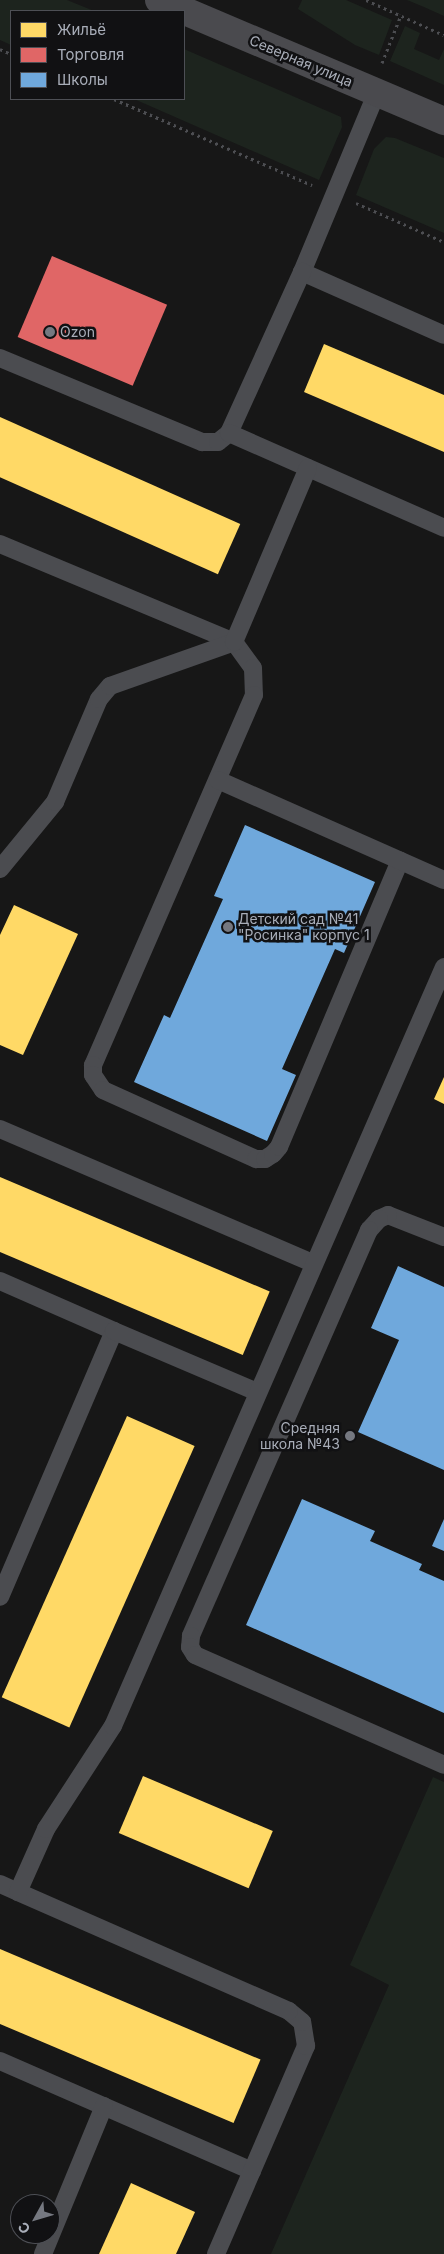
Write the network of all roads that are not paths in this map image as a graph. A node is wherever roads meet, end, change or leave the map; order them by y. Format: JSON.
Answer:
{"nodes":[{"id":1,"x":159,"y":0,"type":"edge"},
{"id":2,"x":182,"y":10,"type":"edge"},
{"id":3,"x":185,"y":11,"type":"edge"},
{"id":4,"x":372,"y":91,"type":"junction"},
{"id":5,"x":444,"y":121,"type":"edge"},
{"id":6,"x":302,"y":272,"type":"junction"},
{"id":7,"x":444,"y":335,"type":"edge"},
{"id":8,"x":0,"y":358,"type":"edge"},
{"id":9,"x":229,"y":433,"type":"junction"},
{"id":10,"x":308,"y":468,"type":"junction"},
{"id":11,"x":444,"y":528,"type":"edge"},
{"id":12,"x":0,"y":544,"type":"edge"},
{"id":13,"x":234,"y":642,"type":"junction"},
{"id":14,"x":218,"y":780,"type":"junction"},
{"id":15,"x":400,"y":860,"type":"junction"},
{"id":16,"x":0,"y":869,"type":"edge"},
{"id":17,"x":444,"y":880,"type":"edge"},
{"id":18,"x":444,"y":966,"type":"edge"},
{"id":19,"x":0,"y":1129,"type":"edge"},
{"id":20,"x":444,"y":1237,"type":"edge"},
{"id":21,"x":312,"y":1263,"type":"junction"},
{"id":22,"x":0,"y":1281,"type":"edge"},
{"id":23,"x":114,"y":1331,"type":"junction"},
{"id":24,"x":257,"y":1392,"type":"junction"},
{"id":25,"x":0,"y":1597,"type":"edge"},
{"id":26,"x":444,"y":1764,"type":"edge"},
{"id":27,"x":0,"y":1884,"type":"edge"},
{"id":28,"x":18,"y":1892,"type":"junction"},
{"id":29,"x":0,"y":2061,"type":"edge"},
{"id":30,"x":104,"y":2106,"type":"junction"},
{"id":31,"x":252,"y":2171,"type":"junction"},
{"id":32,"x":43,"y":2254,"type":"edge"},
{"id":33,"x":216,"y":2254,"type":"edge"}],
"edges":[{"from":1,"to":2,"type":"main road","name":"Северная улица"},
{"from":3,"to":4,"type":"main road","name":"Северная улица"},
{"from":4,"to":5,"type":"main road","name":"Северная улица"},
{"from":4,"to":6,"type":"lane"},
{"from":6,"to":7,"type":"lane"},
{"from":6,"to":9,"type":"lane"},
{"from":8,"to":9,"type":"lane"},
{"from":9,"to":10,"type":"lane"},
{"from":10,"to":11,"type":"lane"},
{"from":10,"to":13,"type":"lane"},
{"from":12,"to":13,"type":"lane"},
{"from":13,"to":14,"type":"lane"},
{"from":13,"to":16,"type":"lane"},
{"from":14,"to":15,"type":"lane"},
{"from":14,"to":15,"type":"lane"},
{"from":15,"to":17,"type":"lane"},
{"from":18,"to":21,"type":"lane"},
{"from":19,"to":21,"type":"lane"},
{"from":20,"to":26,"type":"lane"},
{"from":21,"to":24,"type":"lane"},
{"from":22,"to":23,"type":"lane"},
{"from":23,"to":24,"type":"lane"},
{"from":23,"to":25,"type":"lane"},
{"from":24,"to":28,"type":"lane"},
{"from":27,"to":28,"type":"lane"},
{"from":28,"to":31,"type":"lane"},
{"from":29,"to":30,"type":"lane"},
{"from":30,"to":31,"type":"lane"},
{"from":30,"to":32,"type":"lane"},
{"from":31,"to":33,"type":"lane"}]}
